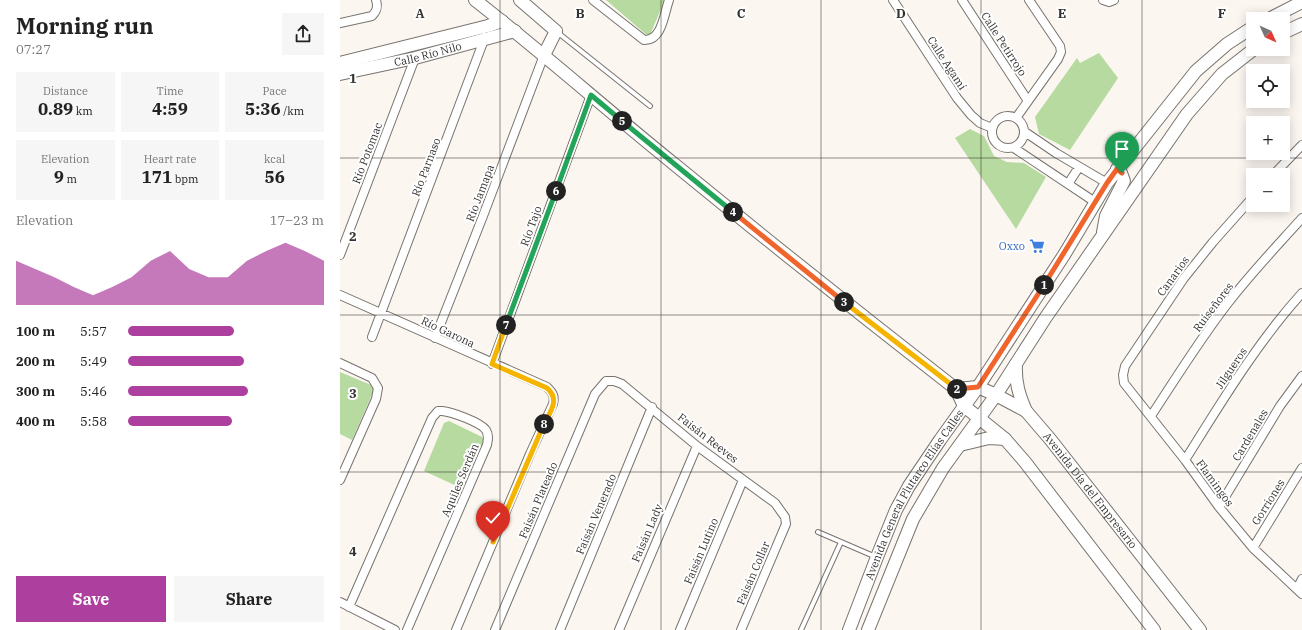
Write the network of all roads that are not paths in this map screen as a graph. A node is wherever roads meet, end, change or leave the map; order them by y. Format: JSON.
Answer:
{"nodes":[{"id":1,"x":376,"y":0,"type":"edge"},
{"id":2,"x":475,"y":0,"type":"edge"},
{"id":3,"x":520,"y":0,"type":"edge"},
{"id":4,"x":593,"y":0,"type":"edge"},
{"id":5,"x":669,"y":0,"type":"edge"},
{"id":6,"x":893,"y":0,"type":"edge"},
{"id":7,"x":962,"y":0,"type":"edge"},
{"id":8,"x":1029,"y":0,"type":"edge"},
{"id":9,"x":1297,"y":2,"type":"edge"},
{"id":10,"x":1281,"y":12,"type":"edge"},
{"id":11,"x":502,"y":21,"type":"junction"},
{"id":12,"x":340,"y":23,"type":"edge"},
{"id":13,"x":1302,"y":24,"type":"edge"},
{"id":14,"x":488,"y":26,"type":"junction"},
{"id":15,"x":1290,"y":30,"type":"edge"},
{"id":16,"x":515,"y":31,"type":"junction"},
{"id":17,"x":556,"y":31,"type":"junction"},
{"id":18,"x":1246,"y":32,"type":"edge"},
{"id":19,"x":485,"y":40,"type":"junction"},
{"id":20,"x":544,"y":55,"type":"junction"},
{"id":21,"x":1246,"y":55,"type":"edge"},
{"id":22,"x":415,"y":58,"type":"junction"},
{"id":23,"x":341,"y":74,"type":"edge"},
{"id":24,"x":591,"y":95,"type":"junction"},
{"id":25,"x":1028,"y":101,"type":"junction"},
{"id":26,"x":650,"y":106,"type":"dead end"},
{"id":27,"x":1016,"y":118,"type":"junction"},
{"id":28,"x":992,"y":128,"type":"junction"},
{"id":29,"x":1025,"y":132,"type":"junction"},
{"id":30,"x":1302,"y":145,"type":"edge"},
{"id":31,"x":1014,"y":148,"type":"junction"},
{"id":32,"x":1079,"y":167,"type":"junction"},
{"id":33,"x":1280,"y":168,"type":"edge"},
{"id":34,"x":1117,"y":169,"type":"junction"},
{"id":35,"x":1107,"y":183,"type":"junction"},
{"id":36,"x":1068,"y":184,"type":"junction"},
{"id":37,"x":1095,"y":202,"type":"junction"},
{"id":38,"x":1246,"y":205,"type":"edge"},
{"id":39,"x":1302,"y":218,"type":"edge"},
{"id":40,"x":1102,"y":237,"type":"junction"},
{"id":41,"x":340,"y":255,"type":"edge"},
{"id":42,"x":1302,"y":293,"type":"edge"},
{"id":43,"x":340,"y":295,"type":"edge"},
{"id":44,"x":381,"y":313,"type":"junction"},
{"id":45,"x":372,"y":338,"type":"dead end"},
{"id":46,"x":435,"y":338,"type":"junction"},
{"id":47,"x":340,"y":363,"type":"edge"},
{"id":48,"x":492,"y":364,"type":"junction"},
{"id":49,"x":1016,"y":364,"type":"junction"},
{"id":50,"x":1122,"y":375,"type":"joint"},
{"id":51,"x":1302,"y":376,"type":"edge"},
{"id":52,"x":606,"y":381,"type":"joint"},
{"id":53,"x":978,"y":387,"type":"junction"},
{"id":54,"x":956,"y":389,"type":"junction"},
{"id":55,"x":996,"y":395,"type":"junction"},
{"id":56,"x":964,"y":406,"type":"junction"},
{"id":57,"x":652,"y":407,"type":"junction"},
{"id":58,"x":1026,"y":411,"type":"junction"},
{"id":59,"x":1151,"y":416,"type":"junction"},
{"id":60,"x":979,"y":418,"type":"junction"},
{"id":61,"x":1005,"y":439,"type":"junction"},
{"id":62,"x":960,"y":445,"type":"junction"},
{"id":63,"x":697,"y":446,"type":"junction"},
{"id":64,"x":1185,"y":460,"type":"junction"},
{"id":65,"x":1302,"y":468,"type":"edge"},
{"id":66,"x":340,"y":480,"type":"edge"},
{"id":67,"x":743,"y":480,"type":"junction"},
{"id":68,"x":1219,"y":508,"type":"junction"},
{"id":69,"x":786,"y":524,"type":"joint"},
{"id":70,"x":818,"y":532,"type":"dead end"},
{"id":71,"x":841,"y":542,"type":"junction"},
{"id":72,"x":1254,"y":548,"type":"junction"},
{"id":73,"x":877,"y":557,"type":"junction"},
{"id":74,"x":1302,"y":578,"type":"edge"},
{"id":75,"x":1299,"y":591,"type":"edge"},
{"id":76,"x":340,"y":602,"type":"edge"},
{"id":77,"x":349,"y":607,"type":"junction"},
{"id":78,"x":395,"y":630,"type":"edge"},
{"id":79,"x":407,"y":630,"type":"edge"},
{"id":80,"x":456,"y":630,"type":"edge"},
{"id":81,"x":495,"y":630,"type":"edge"},
{"id":82,"x":560,"y":630,"type":"edge"},
{"id":83,"x":619,"y":630,"type":"edge"},
{"id":84,"x":680,"y":630,"type":"edge"},
{"id":85,"x":741,"y":630,"type":"edge"},
{"id":86,"x":801,"y":630,"type":"edge"},
{"id":87,"x":850,"y":630,"type":"edge"},
{"id":88,"x":868,"y":630,"type":"edge"},
{"id":89,"x":1154,"y":630,"type":"edge"},
{"id":90,"x":1200,"y":630,"type":"edge"}],
"edges":[{"from":1,"to":12,"type":"street"},
{"from":2,"to":11,"type":"street"},
{"from":3,"to":17,"type":"street"},
{"from":4,"to":5,"type":"street"},
{"from":6,"to":28,"type":"street","name":"Calle Agamí"},
{"from":7,"to":25,"type":"street","name":"Calle Petirrojo"},
{"from":8,"to":25,"type":"street"},
{"from":9,"to":10,"type":"street"},
{"from":11,"to":14,"type":"street","name":"Calle Río Nilo"},
{"from":11,"to":16,"type":"street"},
{"from":13,"to":15,"type":"street"},
{"from":14,"to":19,"type":"street","name":"Río Parnaso"},
{"from":14,"to":23,"type":"street","name":"Calle Río Nilo"},
{"from":16,"to":19,"type":"street","name":"Calle Río Nilo"},
{"from":16,"to":20,"type":"street"},
{"from":17,"to":20,"type":"street"},
{"from":17,"to":26,"type":"lane"},
{"from":18,"to":34,"type":"street","name":"Avenida General Plutarco Elías Calles"},
{"from":19,"to":22,"type":"street","name":"Calle Río Nilo"},
{"from":19,"to":44,"type":"street","name":"Río Parnaso"},
{"from":20,"to":24,"type":"street"},
{"from":20,"to":46,"type":"street","name":"Río Jamapa"},
{"from":21,"to":40,"type":"street","name":"Avenida General Plutarco Elías Calles"},
{"from":22,"to":23,"type":"street","name":"Calle Río Nilo"},
{"from":22,"to":41,"type":"street","name":"Río Potomac"},
{"from":24,"to":48,"type":"street","name":"Río Tajo"},
{"from":24,"to":54,"type":"street"},
{"from":25,"to":27,"type":"street"},
{"from":27,"to":28,"type":"street"},
{"from":27,"to":29,"type":"street"},
{"from":28,"to":31,"type":"street"},
{"from":29,"to":31,"type":"street"},
{"from":29,"to":32,"type":"street"},
{"from":30,"to":33,"type":"street"},
{"from":31,"to":36,"type":"street"},
{"from":32,"to":35,"type":"street"},
{"from":32,"to":36,"type":"street"},
{"from":34,"to":35,"type":"street","name":"Avenida General Plutarco Elías Calles"},
{"from":34,"to":40,"type":"street"},
{"from":35,"to":37,"type":"street","name":"Avenida General Plutarco Elías Calles"},
{"from":36,"to":37,"type":"street"},
{"from":37,"to":53,"type":"street","name":"Avenida General Plutarco Elías Calles"},
{"from":38,"to":50,"type":"street","name":"Canarios"},
{"from":39,"to":59,"type":"street","name":"Ruiseñores"},
{"from":40,"to":49,"type":"street","name":"Avenida General Plutarco Elías Calles"},
{"from":42,"to":64,"type":"street","name":"Jilgueros"},
{"from":43,"to":44,"type":"street","name":"Río Garona"},
{"from":44,"to":45,"type":"street","name":"Río Parnaso"},
{"from":44,"to":46,"type":"street","name":"Río Garona"},
{"from":46,"to":48,"type":"street","name":"Río Garona"},
{"from":47,"to":66,"type":"street"},
{"from":48,"to":80,"type":"street","name":"Río Garona"},
{"from":49,"to":55,"type":"street","name":"Avenida General Plutarco Elías Calles"},
{"from":49,"to":58,"type":"street"},
{"from":50,"to":59,"type":"street","name":"Flamingos"},
{"from":51,"to":68,"type":"street","name":"Cardenales"},
{"from":52,"to":57,"type":"street","name":"Faisán Reeves"},
{"from":52,"to":81,"type":"street","name":"Faisán Plateado"},
{"from":53,"to":54,"type":"street","name":"Avenida Día del Empresario"},
{"from":53,"to":55,"type":"street","name":"Avenida Día del Empresario"},
{"from":53,"to":56,"type":"street","name":"Avenida General Plutarco Elías Calles"},
{"from":54,"to":56,"type":"street"},
{"from":55,"to":58,"type":"street","name":"Avenida Día del Empresario"},
{"from":55,"to":60,"type":"street","name":"Avenida General Plutarco Elías Calles"},
{"from":56,"to":60,"type":"street"},
{"from":56,"to":73,"type":"street","name":"Avenida General Plutarco Elías Calles"},
{"from":57,"to":63,"type":"street","name":"Faisán Reeves"},
{"from":57,"to":82,"type":"street","name":"Faisán Venerado"},
{"from":58,"to":90,"type":"street","name":"Avenida Día del Empresario"},
{"from":59,"to":64,"type":"street","name":"Flamingos"},
{"from":60,"to":61,"type":"street"},
{"from":60,"to":62,"type":"street","name":"Avenida General Plutarco Elías Calles"},
{"from":61,"to":62,"type":"street"},
{"from":61,"to":89,"type":"street"},
{"from":62,"to":88,"type":"street","name":"Avenida General Plutarco Elías Calles"},
{"from":63,"to":67,"type":"street","name":"Faisán Reeves"},
{"from":63,"to":83,"type":"street","name":"Faisán Lady"},
{"from":64,"to":68,"type":"street","name":"Flamingos"},
{"from":65,"to":72,"type":"street","name":"Gorriones"},
{"from":67,"to":69,"type":"street","name":"Faisán Reeves"},
{"from":67,"to":84,"type":"street","name":"Faisán Lutino"},
{"from":68,"to":72,"type":"street","name":"Flamingos"},
{"from":69,"to":85,"type":"street","name":"Faisán Collar"},
{"from":70,"to":71,"type":"lane"},
{"from":71,"to":73,"type":"lane"},
{"from":71,"to":86,"type":"lane"},
{"from":72,"to":75,"type":"street","name":"Flamingos"},
{"from":73,"to":87,"type":"street","name":"Avenida General Plutarco Elías Calles"},
{"from":74,"to":75,"type":"street"},
{"from":76,"to":77,"type":"street"},
{"from":77,"to":78,"type":"street"},
{"from":77,"to":79,"type":"street","name":"Aquiles Serdán"}]}
